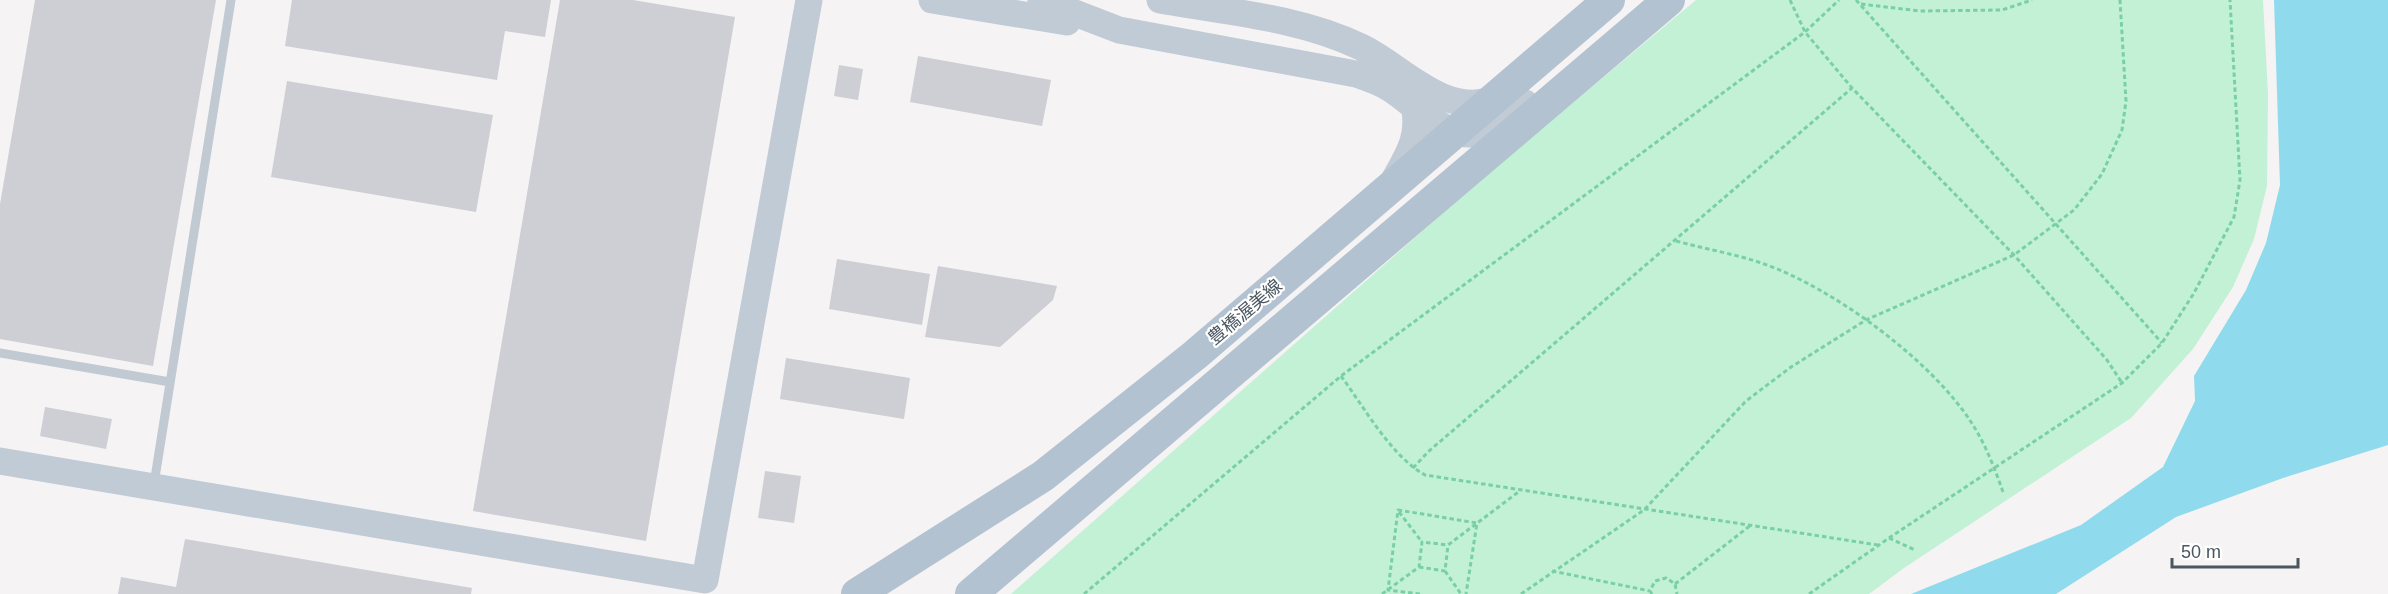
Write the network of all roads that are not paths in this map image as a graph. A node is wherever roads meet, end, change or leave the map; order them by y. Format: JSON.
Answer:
{"nodes":[{"id":1,"x":231,"y":0,"type":"edge"},
{"id":2,"x":808,"y":0,"type":"edge"},
{"id":3,"x":932,"y":0,"type":"edge"},
{"id":4,"x":1041,"y":0,"type":"edge"},
{"id":5,"x":1160,"y":0,"type":"edge"},
{"id":6,"x":1610,"y":0,"type":"edge"},
{"id":7,"x":1646,"y":0,"type":"edge"},
{"id":8,"x":1669,"y":0,"type":"edge"},
{"id":9,"x":983,"y":3,"type":"edge"},
{"id":10,"x":1119,"y":30,"type":"junction"},
{"id":11,"x":1400,"y":71,"type":"junction"},
{"id":12,"x":1497,"y":98,"type":"junction"},
{"id":13,"x":1414,"y":106,"type":"junction"},
{"id":14,"x":1456,"y":133,"type":"junction"},
{"id":15,"x":1456,"y":182,"type":"junction"},
{"id":16,"x":1388,"y":192,"type":"junction"},
{"id":17,"x":0,"y":353,"type":"edge"},
{"id":18,"x":170,"y":382,"type":"junction"},
{"id":19,"x":0,"y":461,"type":"edge"},
{"id":20,"x":154,"y":487,"type":"junction"},
{"id":21,"x":857,"y":594,"type":"edge"},
{"id":22,"x":972,"y":594,"type":"edge"}],
"edges":[{"from":1,"to":18,"type":"lane"},
{"from":2,"to":20,"type":"street"},
{"from":3,"to":9,"type":"street"},
{"from":4,"to":10,"type":"street"},
{"from":5,"to":11,"type":"street"},
{"from":6,"to":12,"type":"main road","name":"豊橋渥美線"},
{"from":7,"to":14,"type":"street"},
{"from":8,"to":15,"type":"main road"},
{"from":9,"to":10,"type":"street"},
{"from":10,"to":13,"type":"street"},
{"from":11,"to":12,"type":"street"},
{"from":11,"to":14,"type":"street"},
{"from":12,"to":14,"type":"main road","name":"豊橋渥美線"},
{"from":13,"to":14,"type":"street"},
{"from":13,"to":16,"type":"street"},
{"from":14,"to":15,"type":"street"},
{"from":14,"to":16,"type":"main road","name":"豊橋渥美線"},
{"from":15,"to":22,"type":"main road"},
{"from":16,"to":21,"type":"main road","name":"豊橋渥美線"},
{"from":17,"to":18,"type":"lane"},
{"from":18,"to":20,"type":"lane"},
{"from":19,"to":20,"type":"street"}]}
